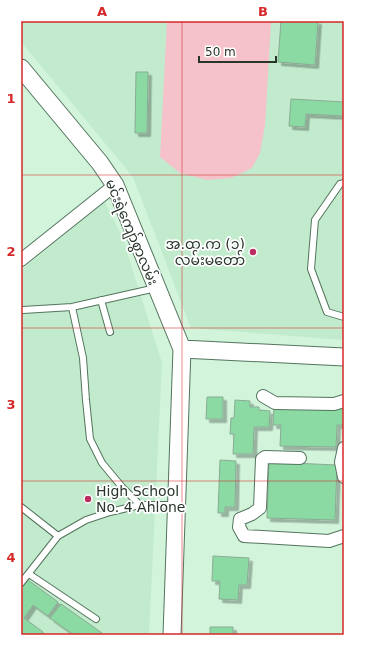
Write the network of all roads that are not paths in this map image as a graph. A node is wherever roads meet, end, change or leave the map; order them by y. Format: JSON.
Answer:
{"nodes":[{"id":1,"x":25,"y":76,"type":"edge"},
{"id":2,"x":344,"y":184,"type":"edge"},
{"id":3,"x":115,"y":185,"type":"junction"},
{"id":4,"x":21,"y":260,"type":"edge"},
{"id":5,"x":156,"y":288,"type":"junction"},
{"id":6,"x":102,"y":300,"type":"junction"},
{"id":7,"x":72,"y":307,"type":"junction"},
{"id":8,"x":23,"y":310,"type":"dead end"},
{"id":9,"x":344,"y":317,"type":"edge"},
{"id":10,"x":110,"y":332,"type":"dead end"},
{"id":11,"x":182,"y":349,"type":"junction"},
{"id":12,"x":344,"y":357,"type":"edge"},
{"id":13,"x":263,"y":396,"type":"dead end"},
{"id":14,"x":344,"y":401,"type":"edge"},
{"id":15,"x":344,"y":448,"type":"edge"},
{"id":16,"x":300,"y":458,"type":"dead end"},
{"id":17,"x":344,"y":477,"type":"edge"},
{"id":18,"x":140,"y":505,"type":"junction"},
{"id":19,"x":177,"y":505,"type":"junction"},
{"id":20,"x":21,"y":507,"type":"edge"},
{"id":21,"x":58,"y":536,"type":"junction"},
{"id":22,"x":344,"y":536,"type":"edge"},
{"id":23,"x":29,"y":574,"type":"junction"},
{"id":24,"x":21,"y":583,"type":"edge"},
{"id":25,"x":96,"y":619,"type":"dead end"},
{"id":26,"x":172,"y":635,"type":"edge"}],
"edges":[{"from":1,"to":3,"type":"main road","name":"မင်းရဲကျော်စွာလမ်း"},
{"from":2,"to":9,"type":"lane"},
{"from":3,"to":4,"type":"street"},
{"from":3,"to":5,"type":"main road","name":"မင်းရဲကျော်စွာလမ်း"},
{"from":5,"to":6,"type":"lane"},
{"from":5,"to":11,"type":"main road","name":"မင်းရဲကျော်စွာလမ်း"},
{"from":6,"to":7,"type":"lane"},
{"from":6,"to":10,"type":"lane"},
{"from":7,"to":8,"type":"lane"},
{"from":7,"to":18,"type":"lane"},
{"from":11,"to":12,"type":"main road"},
{"from":11,"to":19,"type":"main road","name":"မင်းရဲကျော်စွာလမ်း"},
{"from":13,"to":14,"type":"street"},
{"from":15,"to":17,"type":"street"},
{"from":16,"to":22,"type":"street"},
{"from":18,"to":19,"type":"lane"},
{"from":18,"to":21,"type":"lane"},
{"from":19,"to":26,"type":"main road","name":"မင်းရဲကျော်စွာလမ်း"},
{"from":20,"to":21,"type":"lane"},
{"from":21,"to":23,"type":"lane"},
{"from":23,"to":24,"type":"lane"},
{"from":23,"to":25,"type":"lane"}]}
